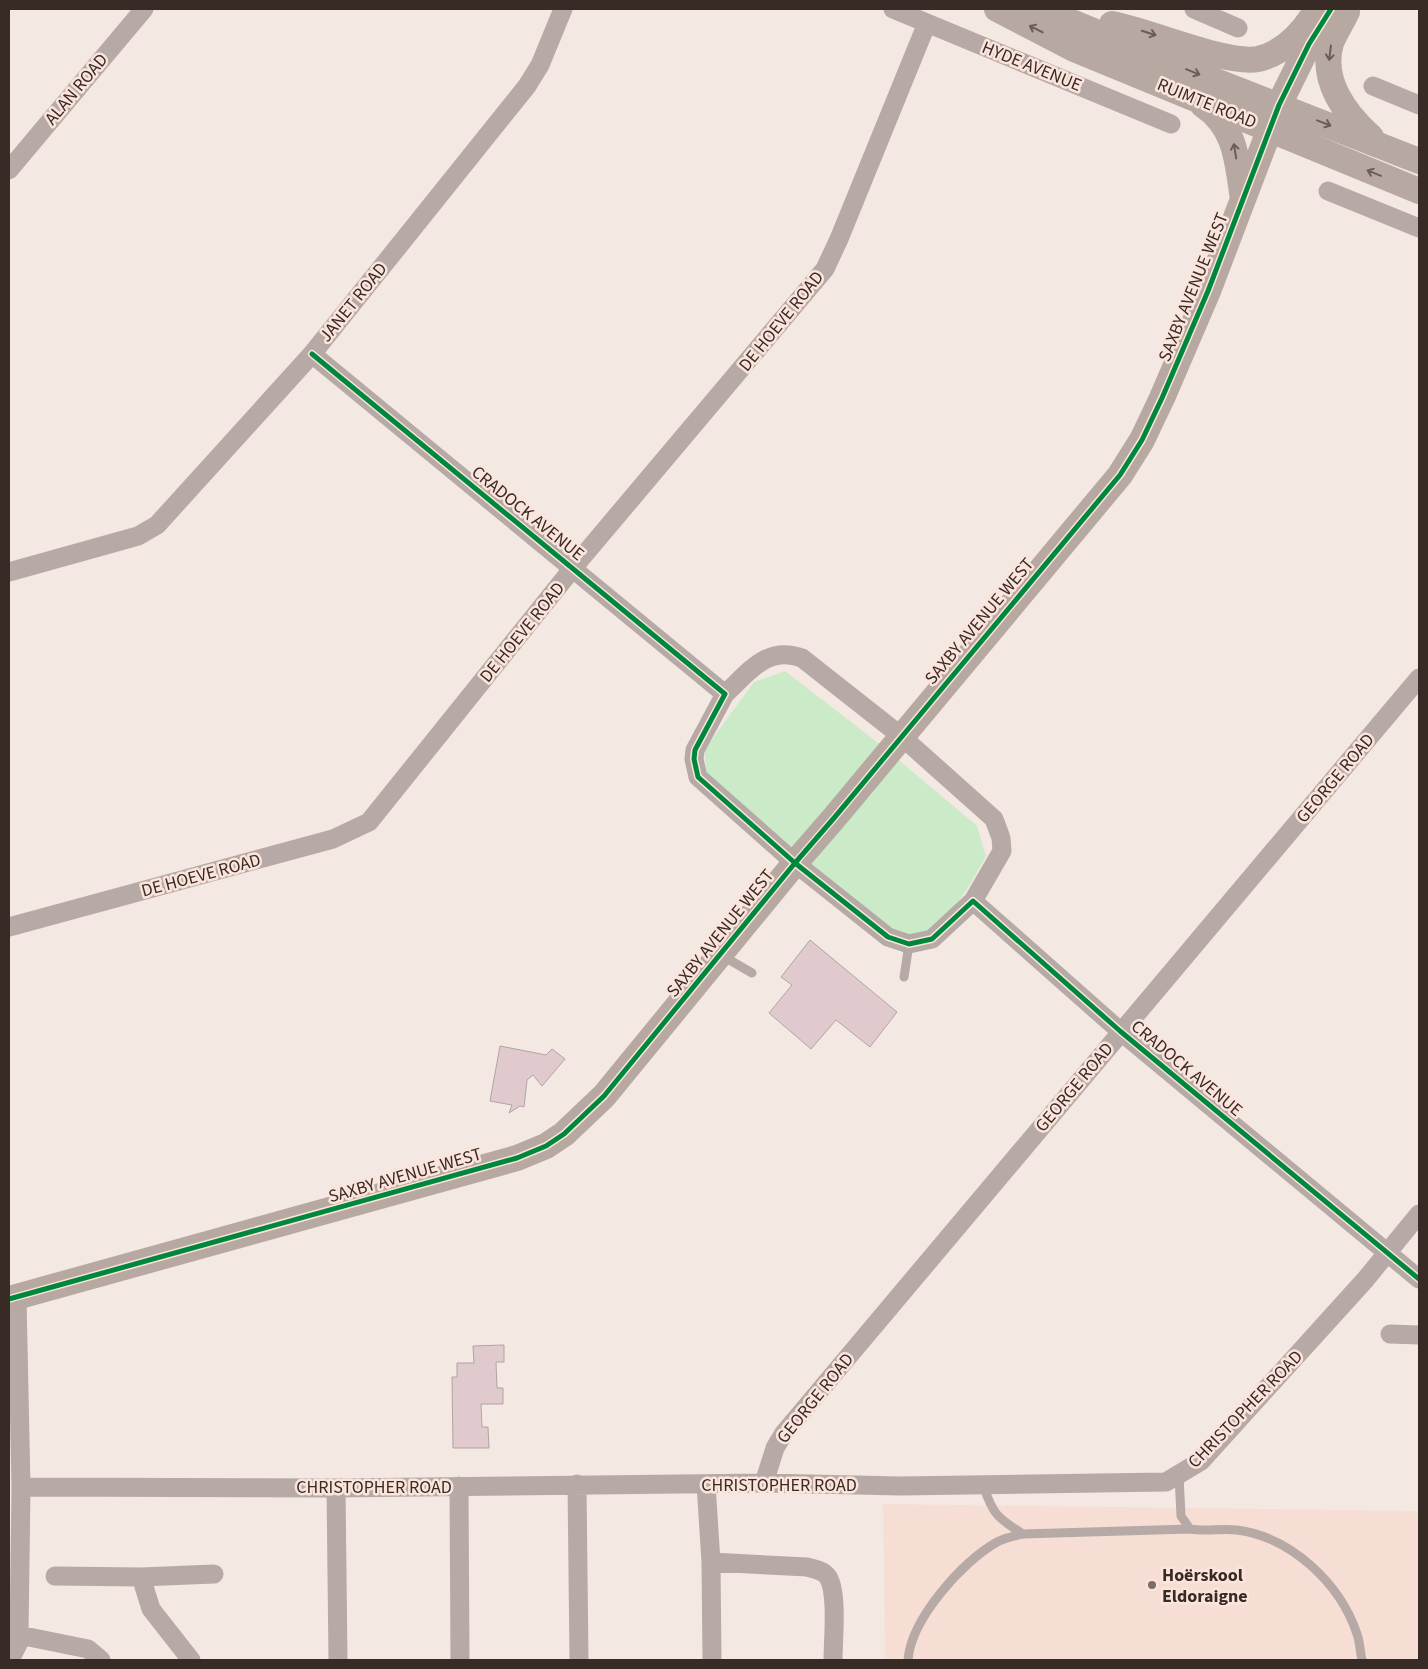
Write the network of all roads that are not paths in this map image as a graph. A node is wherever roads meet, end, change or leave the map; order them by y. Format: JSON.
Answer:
{"nodes":[{"id":1,"x":144,"y":9,"type":"edge"},
{"id":2,"x":563,"y":9,"type":"edge"},
{"id":3,"x":893,"y":9,"type":"edge"},
{"id":4,"x":997,"y":9,"type":"edge"},
{"id":5,"x":1040,"y":9,"type":"edge"},
{"id":6,"x":1194,"y":9,"type":"edge"},
{"id":7,"x":1318,"y":9,"type":"edge"},
{"id":8,"x":1331,"y":9,"type":"edge"},
{"id":9,"x":1348,"y":9,"type":"edge"},
{"id":10,"x":926,"y":23,"type":"junction"},
{"id":11,"x":1084,"y":25,"type":"junction"},
{"id":12,"x":1238,"y":28,"type":"dead end"},
{"id":13,"x":1373,"y":86,"type":"dead end"},
{"id":14,"x":1182,"y":91,"type":"junction"},
{"id":15,"x":1279,"y":105,"type":"junction"},
{"id":16,"x":1419,"y":105,"type":"edge"},
{"id":17,"x":1171,"y":124,"type":"dead end"},
{"id":18,"x":1269,"y":129,"type":"junction"},
{"id":19,"x":1378,"y":144,"type":"junction"},
{"id":20,"x":1419,"y":161,"type":"edge"},
{"id":21,"x":9,"y":170,"type":"edge"},
{"id":22,"x":1328,"y":190,"type":"dead end"},
{"id":23,"x":1419,"y":191,"type":"edge"},
{"id":24,"x":1243,"y":199,"type":"junction"},
{"id":25,"x":1419,"y":228,"type":"edge"},
{"id":26,"x":312,"y":354,"type":"junction"},
{"id":27,"x":573,"y":568,"type":"junction"},
{"id":28,"x":9,"y":572,"type":"edge"},
{"id":29,"x":1419,"y":678,"type":"edge"},
{"id":30,"x":725,"y":694,"type":"junction"},
{"id":31,"x":901,"y":736,"type":"junction"},
{"id":32,"x":795,"y":863,"type":"junction"},
{"id":33,"x":973,"y":901,"type":"junction"},
{"id":34,"x":9,"y":927,"type":"edge"},
{"id":35,"x":909,"y":944,"type":"junction"},
{"id":36,"x":721,"y":955,"type":"junction"},
{"id":37,"x":752,"y":973,"type":"dead end"},
{"id":38,"x":904,"y":977,"type":"dead end"},
{"id":39,"x":1120,"y":1032,"type":"junction"},
{"id":40,"x":1419,"y":1214,"type":"edge"},
{"id":41,"x":1387,"y":1251,"type":"junction"},
{"id":42,"x":1419,"y":1279,"type":"edge"},
{"id":43,"x":13,"y":1298,"type":"edge"},
{"id":44,"x":1390,"y":1334,"type":"dead end"},
{"id":45,"x":1419,"y":1335,"type":"edge"},
{"id":46,"x":1178,"y":1476,"type":"junction"},
{"id":47,"x":764,"y":1483,"type":"junction"},
{"id":48,"x":577,"y":1484,"type":"junction"},
{"id":49,"x":706,"y":1484,"type":"junction"},
{"id":50,"x":983,"y":1485,"type":"junction"},
{"id":51,"x":459,"y":1486,"type":"junction"},
{"id":52,"x":22,"y":1487,"type":"junction"},
{"id":53,"x":336,"y":1488,"type":"junction"},
{"id":54,"x":1190,"y":1528,"type":"junction"},
{"id":55,"x":1022,"y":1534,"type":"junction"},
{"id":56,"x":711,"y":1562,"type":"junction"},
{"id":57,"x":214,"y":1574,"type":"dead end"},
{"id":58,"x":56,"y":1576,"type":"dead end"},
{"id":59,"x":141,"y":1577,"type":"junction"},
{"id":60,"x":19,"y":1635,"type":"junction"},
{"id":61,"x":10,"y":1660,"type":"edge"},
{"id":62,"x":101,"y":1660,"type":"edge"},
{"id":63,"x":191,"y":1660,"type":"edge"},
{"id":64,"x":338,"y":1660,"type":"edge"},
{"id":65,"x":460,"y":1660,"type":"edge"},
{"id":66,"x":579,"y":1660,"type":"edge"},
{"id":67,"x":712,"y":1660,"type":"edge"},
{"id":68,"x":833,"y":1660,"type":"edge"},
{"id":69,"x":908,"y":1660,"type":"edge"},
{"id":70,"x":1362,"y":1660,"type":"edge"}],
"edges":[{"from":1,"to":21,"type":"street","name":"ALAN ROAD"},
{"from":2,"to":26,"type":"street","name":"JANET ROAD"},
{"from":3,"to":10,"type":"street","name":"HYDE AVENUE"},
{"from":14,"to":4,"type":"street","name":"RUIMTE ROAD","one_way":true},
{"from":5,"to":11,"type":"street","name":"RUIMTE ROAD"},
{"from":6,"to":12,"type":"street"},
{"from":11,"to":7,"type":"street","one_way":true},
{"from":8,"to":15,"type":"street","name":"SAXBY AVENUE WEST"},
{"from":9,"to":19,"type":"street","one_way":true},
{"from":10,"to":17,"type":"street","name":"HYDE AVENUE"},
{"from":10,"to":27,"type":"street","name":"DE HOEVE ROAD"},
{"from":11,"to":15,"type":"street","name":"RUIMTE ROAD","one_way":true},
{"from":13,"to":16,"type":"street"},
{"from":14,"to":18,"type":"street","name":"RUIMTE ROAD"},
{"from":24,"to":14,"type":"street","one_way":true},
{"from":15,"to":18,"type":"street","name":"SAXBY AVENUE WEST"},
{"from":15,"to":19,"type":"street","name":"RUIMTE ROAD","one_way":true},
{"from":23,"to":18,"type":"street","name":"RUIMTE ROAD","one_way":true},
{"from":18,"to":24,"type":"street","name":"SAXBY AVENUE WEST"},
{"from":19,"to":20,"type":"street","name":"RUIMTE ROAD"},
{"from":22,"to":25,"type":"street"},
{"from":24,"to":31,"type":"street","name":"SAXBY AVENUE WEST"},
{"from":26,"to":27,"type":"street","name":"CRADOCK AVENUE"},
{"from":26,"to":28,"type":"street","name":"JANET ROAD"},
{"from":27,"to":30,"type":"street","name":"CRADOCK AVENUE"},
{"from":27,"to":34,"type":"street","name":"DE HOEVE ROAD"},
{"from":29,"to":39,"type":"street","name":"GEORGE ROAD"},
{"from":30,"to":31,"type":"street"},
{"from":30,"to":32,"type":"street"},
{"from":31,"to":32,"type":"street","name":"SAXBY AVENUE WEST"},
{"from":31,"to":33,"type":"street"},
{"from":32,"to":35,"type":"street"},
{"from":32,"to":36,"type":"street","name":"SAXBY AVENUE WEST"},
{"from":33,"to":35,"type":"street"},
{"from":33,"to":39,"type":"street","name":"CRADOCK AVENUE"},
{"from":35,"to":38,"type":"lane"},
{"from":36,"to":37,"type":"lane"},
{"from":36,"to":43,"type":"street","name":"SAXBY AVENUE WEST"},
{"from":39,"to":41,"type":"street","name":"CRADOCK AVENUE"},
{"from":39,"to":47,"type":"street","name":"GEORGE ROAD"},
{"from":40,"to":41,"type":"street","name":"CHRISTOPHER ROAD"},
{"from":41,"to":42,"type":"street","name":"CRADOCK AVENUE"},
{"from":41,"to":46,"type":"street","name":"CHRISTOPHER ROAD"},
{"from":43,"to":52,"type":"street"},
{"from":44,"to":45,"type":"street"},
{"from":46,"to":50,"type":"street","name":"CHRISTOPHER ROAD"},
{"from":46,"to":54,"type":"lane"},
{"from":47,"to":49,"type":"street","name":"CHRISTOPHER ROAD"},
{"from":47,"to":50,"type":"street","name":"CHRISTOPHER ROAD"},
{"from":48,"to":49,"type":"street","name":"CHRISTOPHER ROAD"},
{"from":48,"to":51,"type":"street","name":"CHRISTOPHER ROAD"},
{"from":48,"to":66,"type":"street"},
{"from":49,"to":56,"type":"street"},
{"from":50,"to":55,"type":"lane"},
{"from":51,"to":53,"type":"street","name":"CHRISTOPHER ROAD"},
{"from":51,"to":65,"type":"street"},
{"from":52,"to":53,"type":"street","name":"CHRISTOPHER ROAD"},
{"from":52,"to":60,"type":"street"},
{"from":53,"to":64,"type":"street"},
{"from":54,"to":55,"type":"lane"},
{"from":54,"to":70,"type":"lane"},
{"from":55,"to":69,"type":"lane"},
{"from":56,"to":67,"type":"street"},
{"from":56,"to":68,"type":"street"},
{"from":57,"to":59,"type":"street"},
{"from":58,"to":59,"type":"street"},
{"from":59,"to":63,"type":"street"},
{"from":60,"to":61,"type":"street"},
{"from":60,"to":62,"type":"street"}]}
